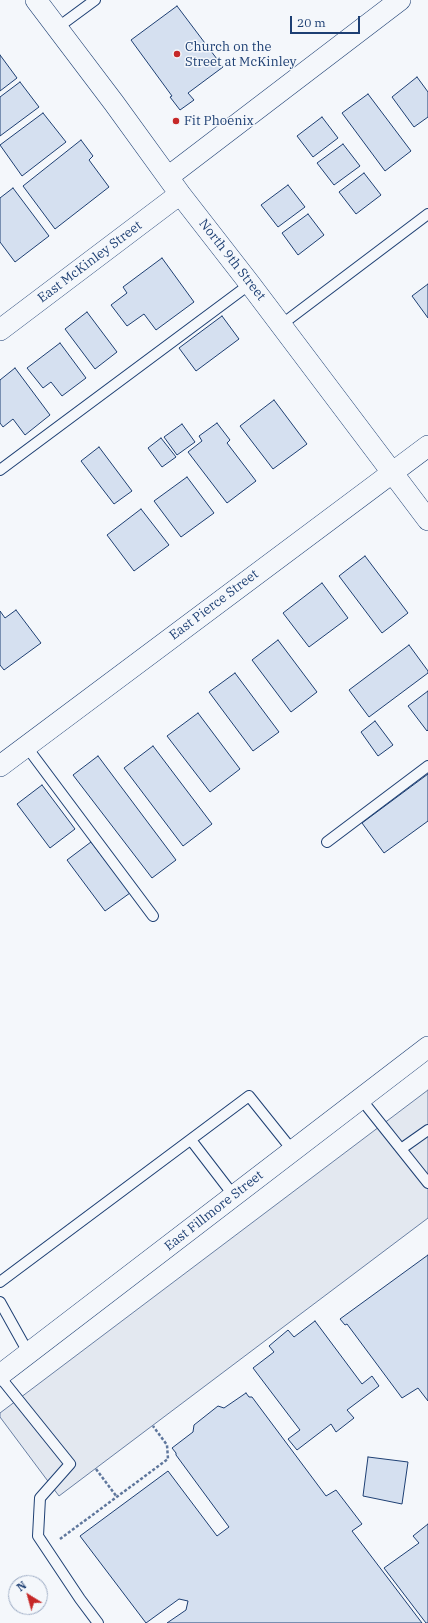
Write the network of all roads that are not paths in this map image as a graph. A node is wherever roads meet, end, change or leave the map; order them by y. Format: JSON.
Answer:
{"nodes":[{"id":1,"x":36,"y":0,"type":"edge"},
{"id":2,"x":95,"y":0,"type":"edge"},
{"id":3,"x":400,"y":0,"type":"edge"},
{"id":4,"x":57,"y":28,"type":"junction"},
{"id":5,"x":168,"y":177,"type":"junction"},
{"id":6,"x":180,"y":194,"type":"junction"},
{"id":7,"x":428,"y":214,"type":"edge"},
{"id":8,"x":250,"y":284,"type":"junction"},
{"id":9,"x":281,"y":325,"type":"junction"},
{"id":10,"x":0,"y":330,"type":"edge"},
{"id":11,"x":428,"y":446,"type":"edge"},
{"id":12,"x":0,"y":470,"type":"edge"},
{"id":13,"x":392,"y":472,"type":"junction"},
{"id":14,"x":428,"y":520,"type":"edge"},
{"id":15,"x":26,"y":746,"type":"junction"},
{"id":16,"x":0,"y":766,"type":"edge"},
{"id":17,"x":428,"y":766,"type":"edge"},
{"id":18,"x":327,"y":842,"type":"dead end"},
{"id":19,"x":153,"y":916,"type":"dead end"},
{"id":20,"x":428,"y":1047,"type":"edge"},
{"id":21,"x":361,"y":1099,"type":"junction"},
{"id":22,"x":428,"y":1130,"type":"edge"},
{"id":23,"x":191,"y":1140,"type":"junction"},
{"id":24,"x":401,"y":1149,"type":"junction"},
{"id":25,"x":293,"y":1151,"type":"junction"},
{"id":26,"x":428,"y":1183,"type":"edge"},
{"id":27,"x":234,"y":1196,"type":"junction"},
{"id":28,"x":0,"y":1282,"type":"edge"},
{"id":29,"x":0,"y":1302,"type":"edge"},
{"id":30,"x":29,"y":1354,"type":"junction"},
{"id":31,"x":0,"y":1376,"type":"edge"},
{"id":32,"x":98,"y":1623,"type":"edge"}],
"edges":[{"from":1,"to":4,"type":"street","name":"North 9th Street"},
{"from":2,"to":4,"type":"lane"},
{"from":3,"to":5,"type":"street"},
{"from":4,"to":5,"type":"street","name":"North 9th Street"},
{"from":5,"to":6,"type":"street","name":"North 9th Street"},
{"from":6,"to":8,"type":"street","name":"North 9th Street"},
{"from":6,"to":10,"type":"street","name":"East McKinley Street"},
{"from":7,"to":9,"type":"lane"},
{"from":8,"to":9,"type":"street","name":"North 9th Street"},
{"from":8,"to":12,"type":"lane"},
{"from":9,"to":13,"type":"street","name":"North 9th Street"},
{"from":11,"to":13,"type":"street","name":"East Pierce Street"},
{"from":13,"to":14,"type":"street","name":"North 9th Street"},
{"from":13,"to":15,"type":"street","name":"East Pierce Street"},
{"from":15,"to":16,"type":"street","name":"East Pierce Street"},
{"from":15,"to":19,"type":"lane"},
{"from":17,"to":18,"type":"lane"},
{"from":20,"to":21,"type":"street","name":"East Fillmore Street"},
{"from":21,"to":24,"type":"lane"},
{"from":21,"to":25,"type":"street","name":"East Fillmore Street"},
{"from":22,"to":24,"type":"lane"},
{"from":23,"to":25,"type":"lane"},
{"from":23,"to":27,"type":"lane"},
{"from":23,"to":28,"type":"lane"},
{"from":24,"to":26,"type":"lane"},
{"from":25,"to":27,"type":"street","name":"East Fillmore Street"},
{"from":27,"to":30,"type":"street","name":"East Fillmore Street"},
{"from":29,"to":30,"type":"lane"},
{"from":30,"to":31,"type":"street","name":"East Fillmore Street"},
{"from":31,"to":32,"type":"lane"}]}
